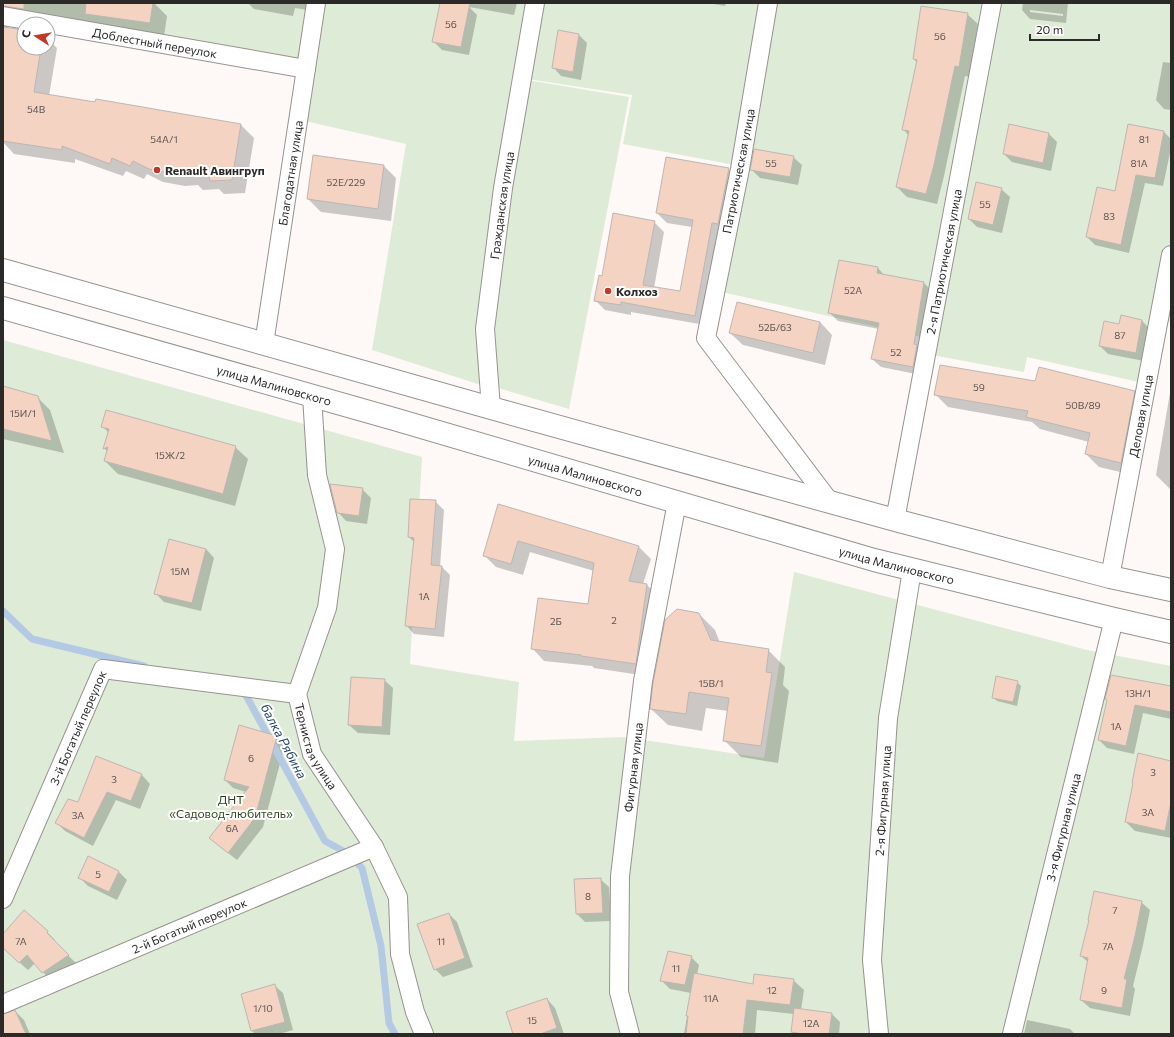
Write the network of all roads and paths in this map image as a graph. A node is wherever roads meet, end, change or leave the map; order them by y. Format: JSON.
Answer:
{"nodes":[{"id":1,"x":316,"y":3,"type":"edge"},
{"id":2,"x":535,"y":3,"type":"edge"},
{"id":3,"x":768,"y":3,"type":"edge"},
{"id":4,"x":992,"y":3,"type":"edge"},
{"id":5,"x":3,"y":16,"type":"edge"},
{"id":6,"x":306,"y":69,"type":"junction"},
{"id":7,"x":1171,"y":255,"type":"edge"},
{"id":8,"x":3,"y":270,"type":"edge"},
{"id":9,"x":3,"y":308,"type":"edge"},
{"id":10,"x":264,"y":344,"type":"junction"},
{"id":11,"x":312,"y":396,"type":"junction"},
{"id":12,"x":491,"y":408,"type":"junction"},
{"id":13,"x":677,"y":502,"type":"junction"},
{"id":14,"x":830,"y":502,"type":"junction"},
{"id":15,"x":895,"y":520,"type":"junction"},
{"id":16,"x":912,"y":570,"type":"junction"},
{"id":17,"x":1110,"y":577,"type":"junction"},
{"id":18,"x":1171,"y":590,"type":"edge"},
{"id":19,"x":1114,"y":619,"type":"junction"},
{"id":20,"x":1171,"y":632,"type":"edge"},
{"id":21,"x":297,"y":694,"type":"junction"},
{"id":22,"x":374,"y":847,"type":"junction"},
{"id":23,"x":3,"y":899,"type":"edge"},
{"id":24,"x":3,"y":1004,"type":"edge"},
{"id":25,"x":424,"y":1034,"type":"edge"},
{"id":26,"x":630,"y":1034,"type":"edge"},
{"id":27,"x":879,"y":1034,"type":"edge"},
{"id":28,"x":1012,"y":1034,"type":"edge"}],
"edges":[{"from":1,"to":6,"type":"street","name":"Благодатная улица"},
{"from":2,"to":12,"type":"street","name":"Гражданская улица"},
{"from":3,"to":14,"type":"street","name":"Патриотическая улица"},
{"from":4,"to":15,"type":"street","name":"2-я Патриотическая улица"},
{"from":5,"to":6,"type":"street","name":"Доблестный переулок"},
{"from":6,"to":10,"type":"street","name":"Благодатная улица"},
{"from":7,"to":17,"type":"street","name":"Деловая улица"},
{"from":8,"to":10,"type":"highway"},
{"from":9,"to":11,"type":"highway","name":"улица Малиновского"},
{"from":10,"to":12,"type":"highway"},
{"from":11,"to":13,"type":"highway","name":"улица Малиновского"},
{"from":11,"to":21,"type":"street","name":"Тернистая улица"},
{"from":12,"to":14,"type":"highway"},
{"from":13,"to":16,"type":"highway","name":"улица Малиновского"},
{"from":13,"to":26,"type":"street","name":"Фигурная улица"},
{"from":14,"to":15,"type":"highway"},
{"from":15,"to":17,"type":"highway"},
{"from":16,"to":19,"type":"highway","name":"улица Малиновского"},
{"from":16,"to":27,"type":"street","name":"2-я Фигурная улица"},
{"from":17,"to":18,"type":"highway"},
{"from":19,"to":20,"type":"highway","name":"улица Малиновского"},
{"from":19,"to":28,"type":"street","name":"3-я Фигурная улица"},
{"from":21,"to":22,"type":"street","name":"Тернистая улица"},
{"from":21,"to":23,"type":"street","name":"3-й Богатый переулок"},
{"from":22,"to":24,"type":"street","name":"2-й Богатый переулок"},
{"from":22,"to":25,"type":"street","name":"Тернистая улица"}]}
